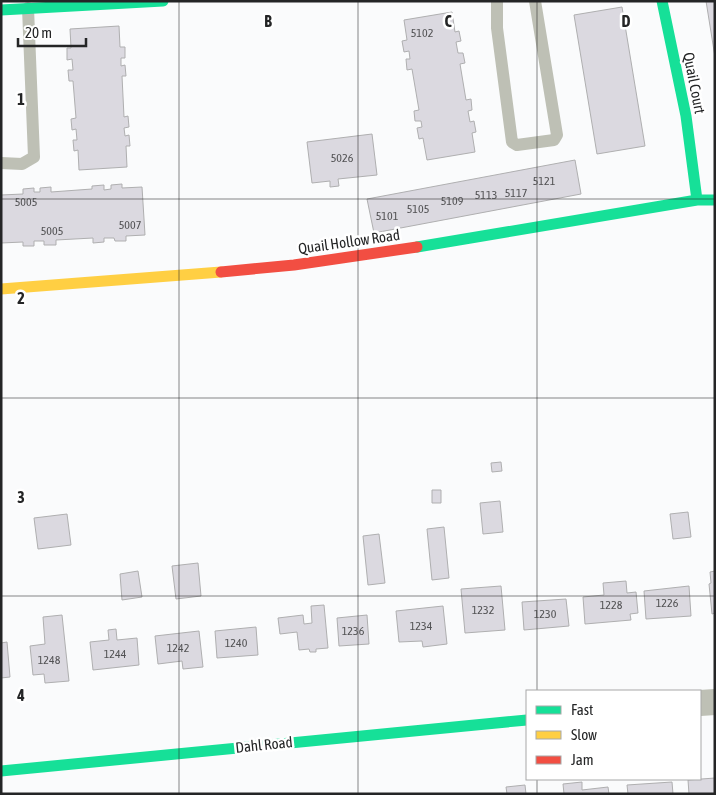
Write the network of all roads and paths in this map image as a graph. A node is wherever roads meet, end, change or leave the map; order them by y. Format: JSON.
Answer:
{"nodes":[{"id":1,"x":163,"y":1,"type":"edge"},
{"id":2,"x":497,"y":1,"type":"edge"},
{"id":3,"x":535,"y":1,"type":"edge"},
{"id":4,"x":662,"y":1,"type":"edge"},
{"id":5,"x":28,"y":8,"type":"junction"},
{"id":6,"x":1,"y":10,"type":"edge"},
{"id":7,"x":1,"y":163,"type":"edge"},
{"id":8,"x":698,"y":200,"type":"junction"},
{"id":9,"x":715,"y":200,"type":"edge"},
{"id":10,"x":1,"y":289,"type":"edge"},
{"id":11,"x":715,"y":702,"type":"edge"},
{"id":12,"x":701,"y":703,"type":"edge"},
{"id":13,"x":526,"y":720,"type":"edge"},
{"id":14,"x":1,"y":770,"type":"edge"}],
"edges":[{"from":1,"to":5,"type":"street"},
{"from":2,"to":3,"type":"lane"},
{"from":4,"to":8,"type":"street","name":"Quail Court"},
{"from":5,"to":6,"type":"street"},
{"from":5,"to":7,"type":"lane"},
{"from":8,"to":9,"type":"street","name":"Quail Hollow Road"},
{"from":8,"to":10,"type":"street","name":"Quail Hollow Road"},
{"from":11,"to":12,"type":"street"},
{"from":13,"to":14,"type":"street","name":"Dahl Road"}]}
